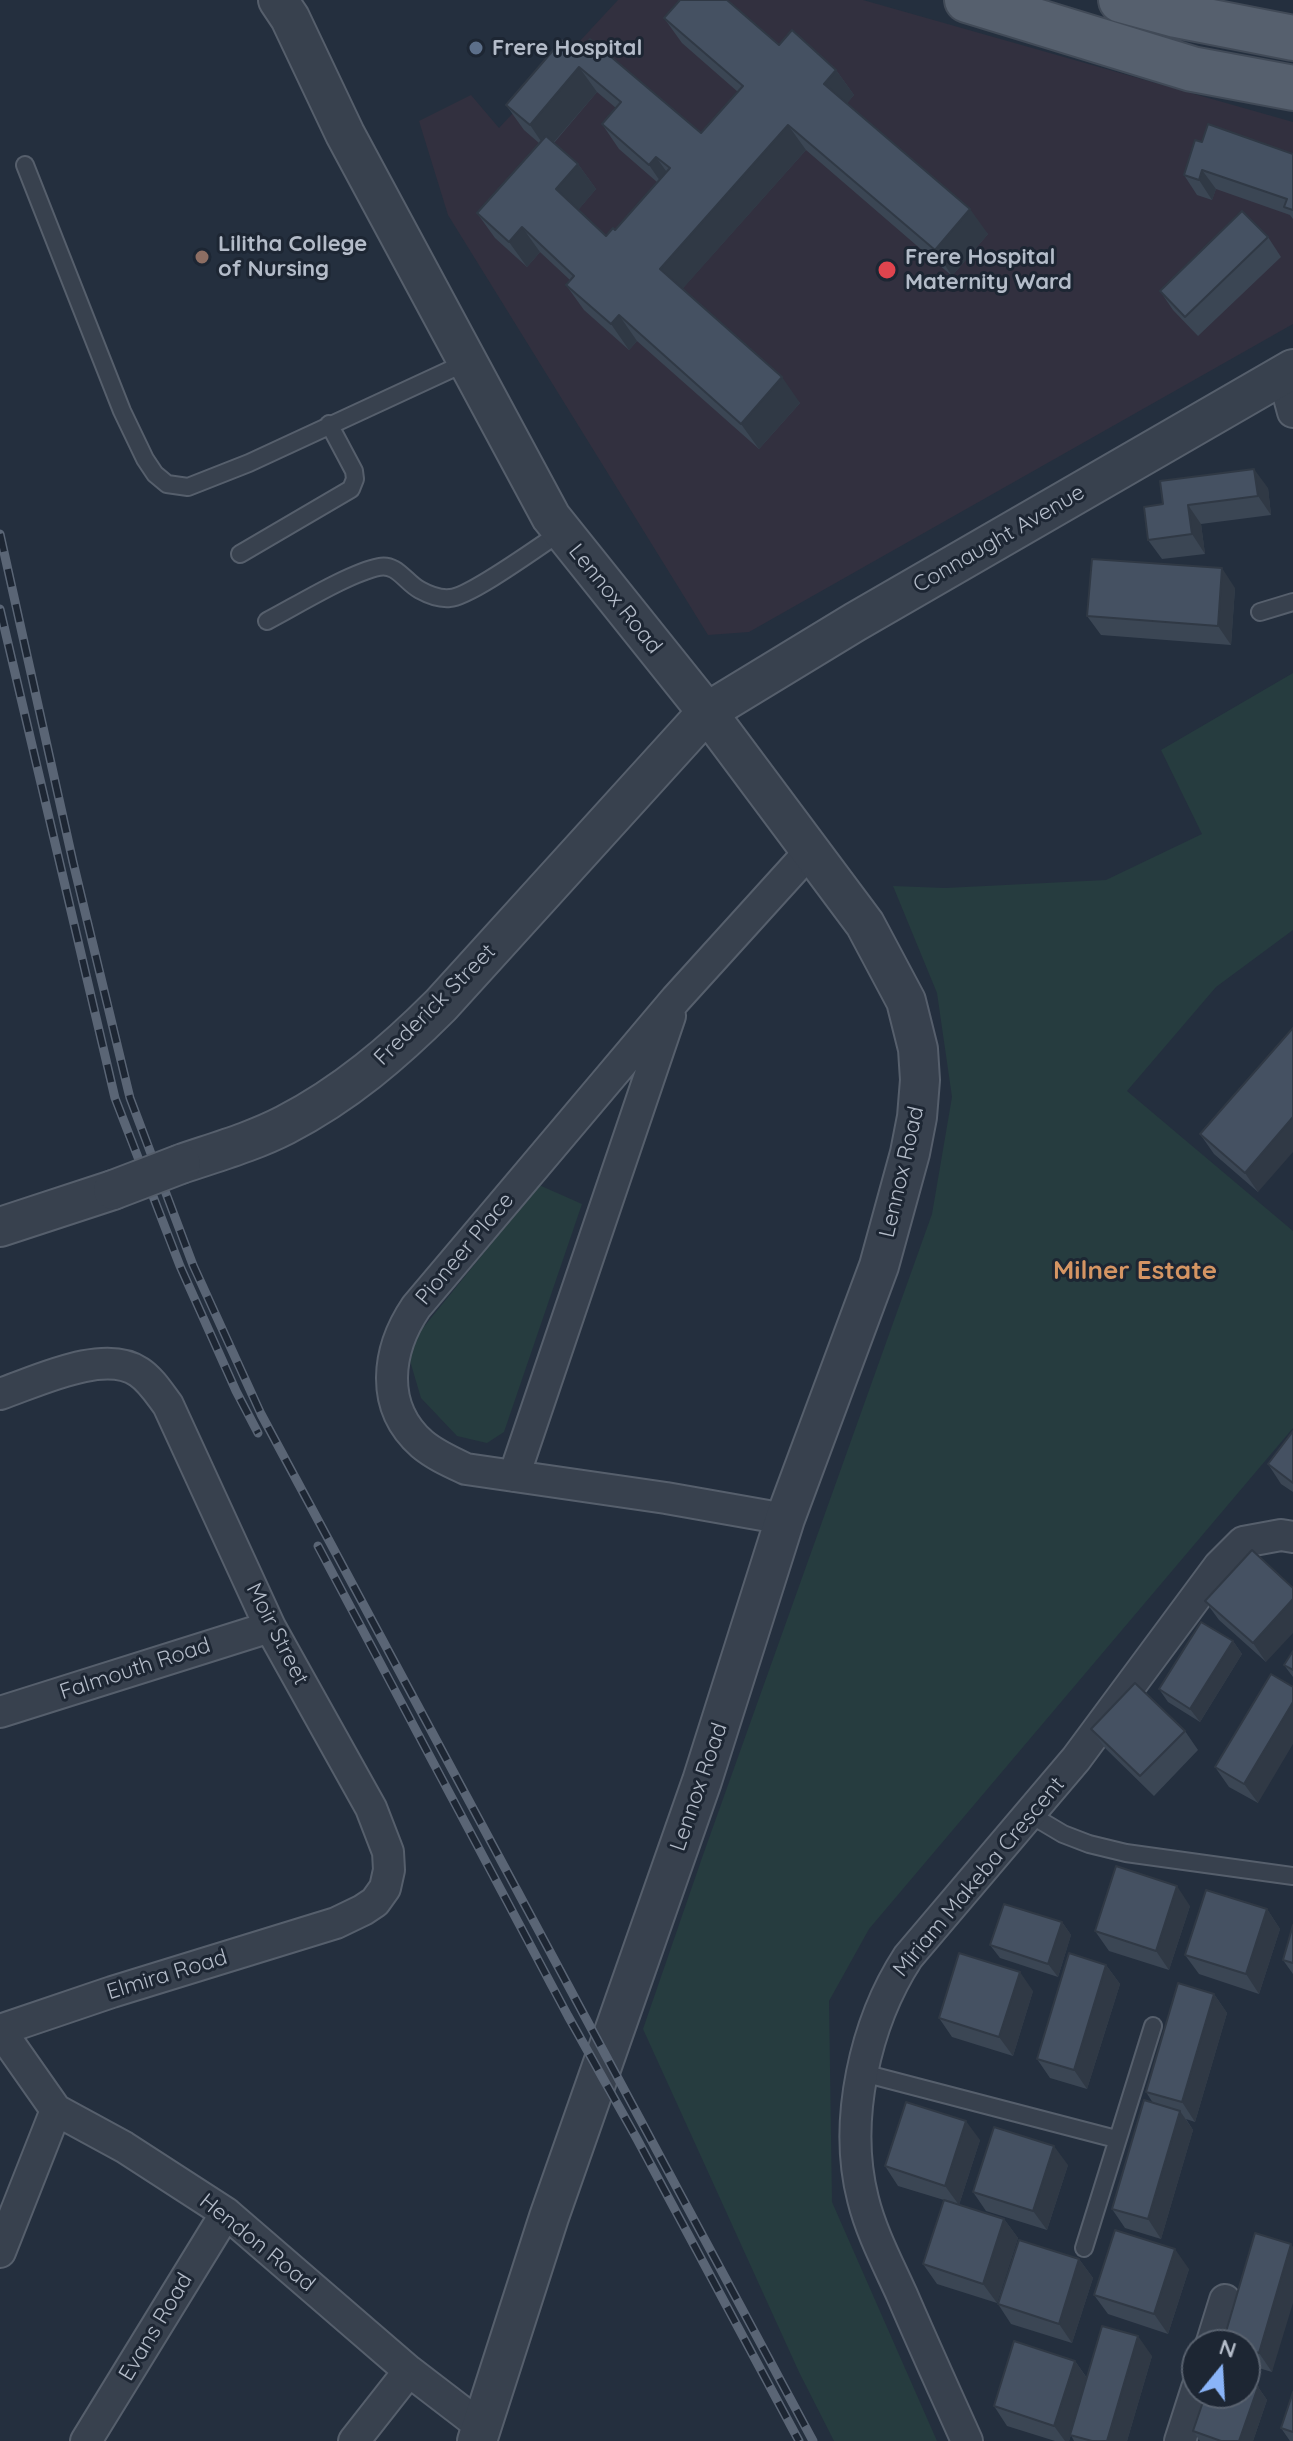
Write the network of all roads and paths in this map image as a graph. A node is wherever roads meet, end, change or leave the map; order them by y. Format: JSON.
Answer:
{"nodes":[{"id":1,"x":967,"y":0,"type":"edge"},
{"id":2,"x":1121,"y":0,"type":"edge"},
{"id":3,"x":284,"y":6,"type":"edge"},
{"id":4,"x":1293,"y":38,"type":"edge"},
{"id":5,"x":1293,"y":88,"type":"edge"},
{"id":6,"x":25,"y":165,"type":"dead end"},
{"id":7,"x":467,"y":362,"type":"junction"},
{"id":8,"x":1288,"y":372,"type":"edge"},
{"id":9,"x":1293,"y":412,"type":"edge"},
{"id":10,"x":329,"y":424,"type":"junction"},
{"id":11,"x":561,"y":532,"type":"junction"},
{"id":12,"x":240,"y":554,"type":"dead end"},
{"id":13,"x":1293,"y":602,"type":"edge"},
{"id":14,"x":1260,"y":612,"type":"dead end"},
{"id":15,"x":267,"y":621,"type":"dead end"},
{"id":16,"x":707,"y":712,"type":"junction"},
{"id":17,"x":812,"y":849,"type":"junction"},
{"id":18,"x":676,"y":999,"type":"junction"},
{"id":19,"x":0,"y":1227,"type":"edge"},
{"id":20,"x":0,"y":1394,"type":"edge"},
{"id":21,"x":514,"y":1476,"type":"junction"},
{"id":22,"x":785,"y":1519,"type":"junction"},
{"id":23,"x":1293,"y":1537,"type":"edge"},
{"id":24,"x":270,"y":1627,"type":"junction"},
{"id":25,"x":0,"y":1712,"type":"edge"},
{"id":26,"x":1031,"y":1815,"type":"junction"},
{"id":27,"x":1293,"y":1876,"type":"edge"},
{"id":28,"x":336,"y":1923,"type":"joint"},
{"id":29,"x":1153,"y":2026,"type":"dead end"},
{"id":30,"x":0,"y":2030,"type":"edge"},
{"id":31,"x":863,"y":2073,"type":"junction"},
{"id":32,"x":56,"y":2110,"type":"junction"},
{"id":33,"x":1116,"y":2139,"type":"junction"},
{"id":34,"x":226,"y":2213,"type":"junction"},
{"id":35,"x":1084,"y":2248,"type":"dead end"},
{"id":36,"x":0,"y":2252,"type":"edge"},
{"id":37,"x":1225,"y":2300,"type":"dead end"},
{"id":38,"x":1216,"y":2329,"type":"edge"},
{"id":39,"x":409,"y":2371,"type":"junction"},
{"id":40,"x":1190,"y":2409,"type":"edge"},
{"id":41,"x":480,"y":2434,"type":"edge"},
{"id":42,"x":86,"y":2441,"type":"edge"},
{"id":43,"x":354,"y":2441,"type":"edge"},
{"id":44,"x":967,"y":2441,"type":"edge"},
{"id":45,"x":1180,"y":2441,"type":"edge"}],
"edges":[{"from":1,"to":5,"type":"main road"},
{"from":2,"to":4,"type":"main road"},
{"from":3,"to":7,"type":"street","name":"Lennox Road"},
{"from":6,"to":10,"type":"lane"},
{"from":7,"to":10,"type":"lane"},
{"from":7,"to":11,"type":"street","name":"Lennox Road"},
{"from":8,"to":9,"type":"street"},
{"from":8,"to":16,"type":"street","name":"Connaught Avenue"},
{"from":10,"to":12,"type":"lane"},
{"from":11,"to":15,"type":"lane"},
{"from":11,"to":16,"type":"street","name":"Lennox Road"},
{"from":13,"to":14,"type":"lane"},
{"from":16,"to":17,"type":"street","name":"Lennox Road"},
{"from":16,"to":19,"type":"street","name":"Frederick Street","bridge":true},
{"from":17,"to":18,"type":"street","name":"Pioneer Place"},
{"from":17,"to":22,"type":"street","name":"Lennox Road"},
{"from":18,"to":21,"type":"street","name":"Pioneer Place"},
{"from":18,"to":21,"type":"street","name":"Pioneer Place"},
{"from":20,"to":24,"type":"street","name":"Moir Street"},
{"from":21,"to":22,"type":"street","name":"Pioneer Place"},
{"from":22,"to":41,"type":"street","name":"Lennox Road"},
{"from":23,"to":26,"type":"street","name":"Miriam Makeba Crescent"},
{"from":24,"to":25,"type":"street","name":"Falmouth Road"},
{"from":24,"to":28,"type":"street","name":"Moir Street"},
{"from":26,"to":27,"type":"lane"},
{"from":26,"to":31,"type":"street","name":"Miriam Makeba Crescent"},
{"from":28,"to":30,"type":"street","name":"Elmira Road"},
{"from":29,"to":33,"type":"lane"},
{"from":30,"to":32,"type":"street","name":"Hendon Road"},
{"from":31,"to":33,"type":"lane"},
{"from":31,"to":44,"type":"street","name":"Miriam Makeba Crescent"},
{"from":32,"to":34,"type":"street","name":"Hendon Road"},
{"from":32,"to":36,"type":"street"},
{"from":33,"to":35,"type":"lane"},
{"from":34,"to":39,"type":"street","name":"Hendon Road"},
{"from":34,"to":42,"type":"street","name":"Evans Road"},
{"from":37,"to":38,"type":"street"},
{"from":39,"to":41,"type":"street","name":"Hendon Road"},
{"from":39,"to":43,"type":"street"},
{"from":40,"to":45,"type":"street"}]}
